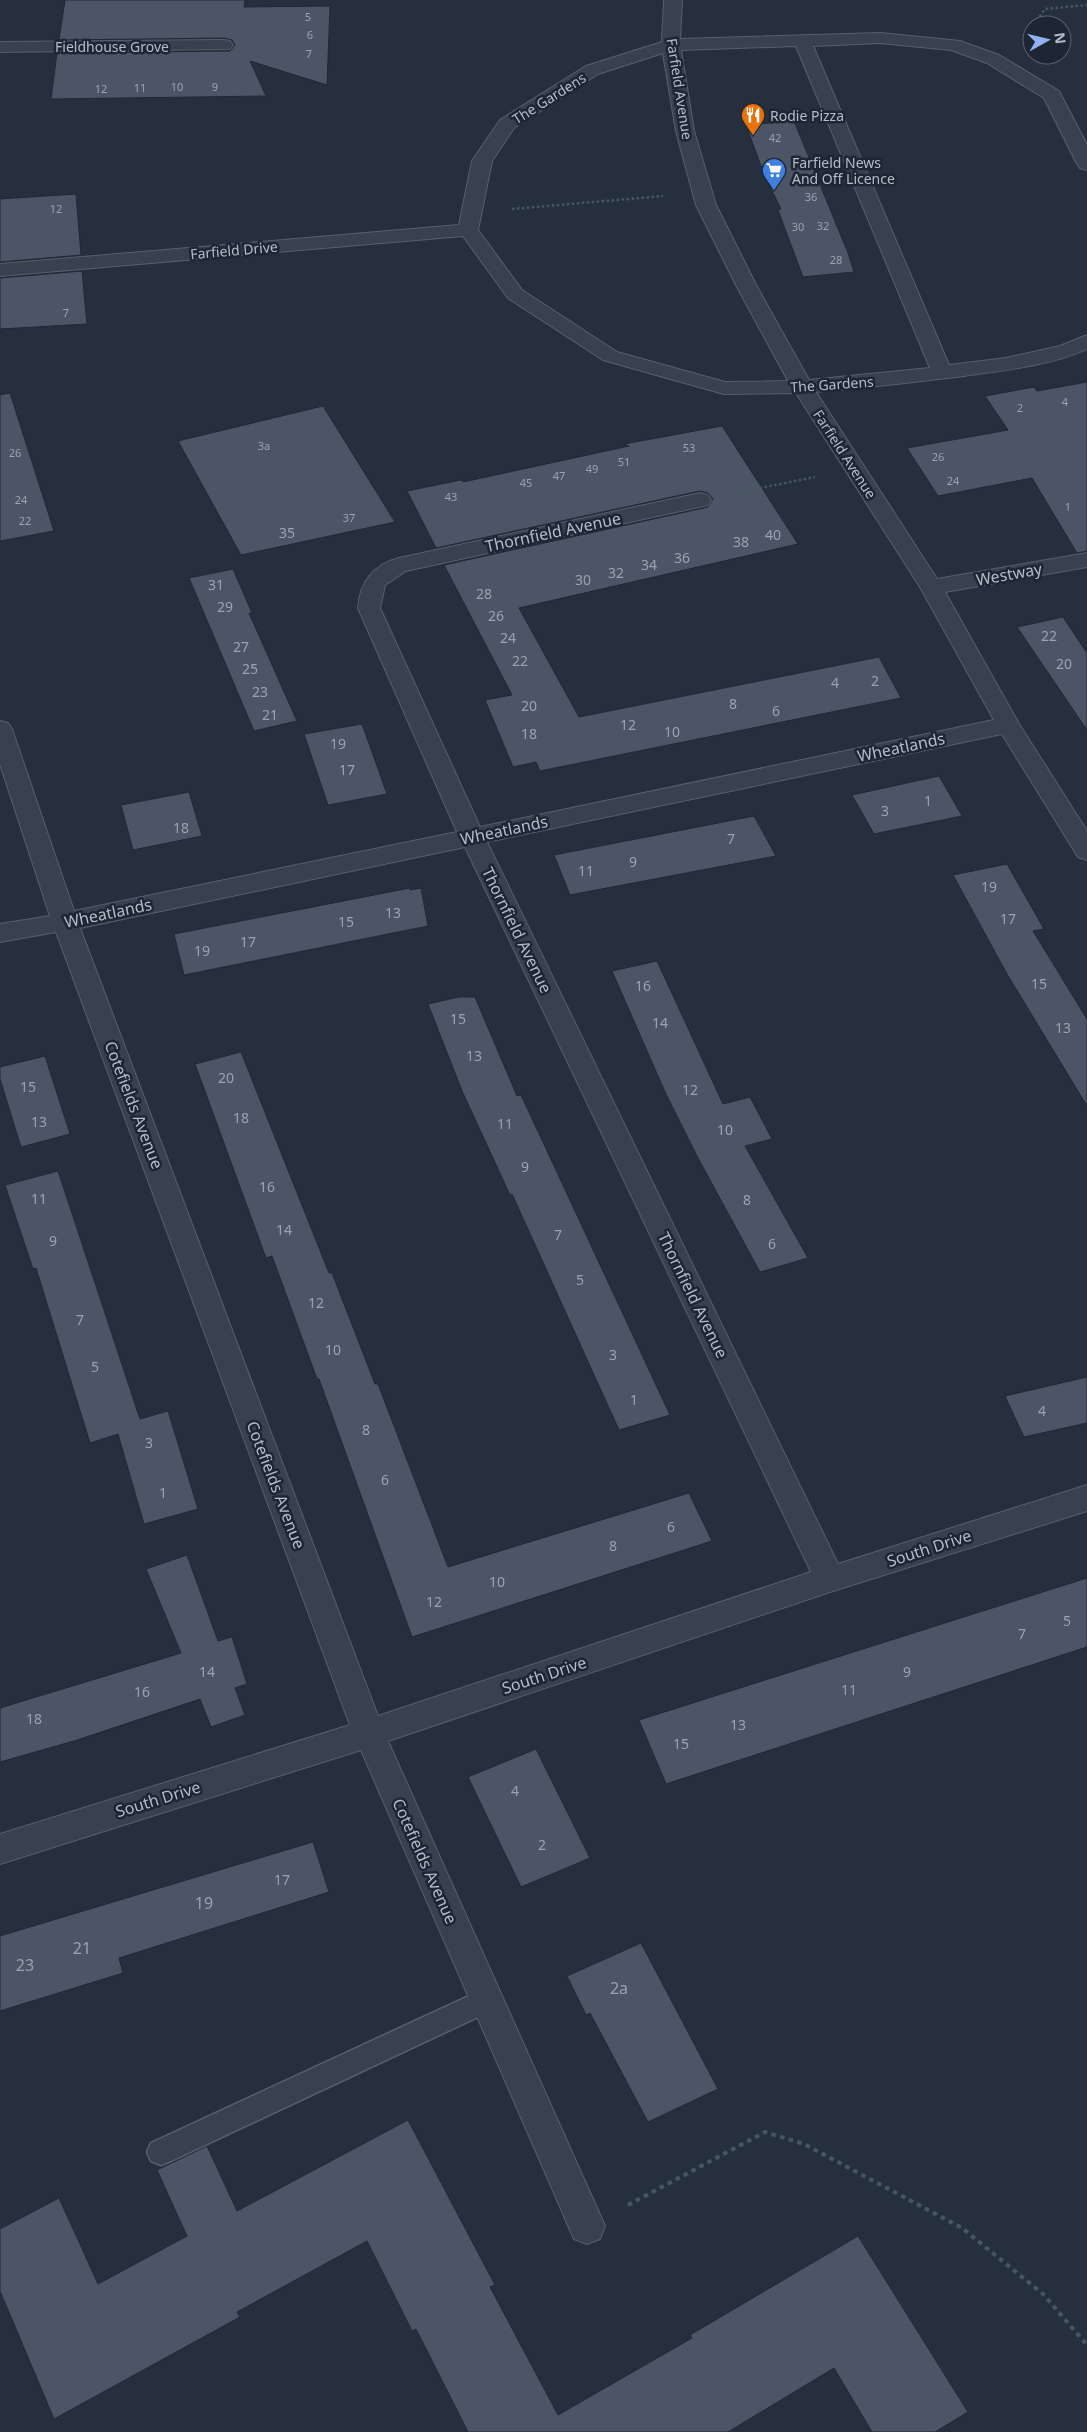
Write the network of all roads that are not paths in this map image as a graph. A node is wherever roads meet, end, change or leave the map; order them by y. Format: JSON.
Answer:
{"nodes":[{"id":1,"x":673,"y":0,"type":"edge"},
{"id":2,"x":802,"y":40,"type":"junction"},
{"id":3,"x":671,"y":45,"type":"junction"},
{"id":4,"x":224,"y":46,"type":"dead end"},
{"id":5,"x":0,"y":47,"type":"edge"},
{"id":6,"x":1087,"y":164,"type":"edge"},
{"id":7,"x":469,"y":221,"type":"junction"},
{"id":8,"x":0,"y":270,"type":"edge"},
{"id":9,"x":1087,"y":341,"type":"edge"},
{"id":10,"x":942,"y":372,"type":"junction"},
{"id":11,"x":802,"y":388,"type":"junction"},
{"id":12,"x":700,"y":500,"type":"road end"},
{"id":13,"x":1087,"y":560,"type":"edge"},
{"id":14,"x":931,"y":587,"type":"junction"},
{"id":15,"x":1008,"y":724,"type":"junction"},
{"id":16,"x":0,"y":729,"type":"edge"},
{"id":17,"x":472,"y":837,"type":"junction"},
{"id":18,"x":1087,"y":851,"type":"edge"},
{"id":19,"x":65,"y":922,"type":"junction"},
{"id":20,"x":0,"y":933,"type":"edge"},
{"id":21,"x":1087,"y":1498,"type":"edge"},
{"id":22,"x":830,"y":1579,"type":"junction"},
{"id":23,"x":370,"y":1733,"type":"junction"},
{"id":24,"x":0,"y":1849,"type":"edge"},
{"id":25,"x":486,"y":2000,"type":"junction"},
{"id":26,"x":162,"y":2152,"type":"dead end"},
{"id":27,"x":587,"y":2226,"type":"road end"}],
"edges":[{"from":1,"to":3,"type":"street","name":"Farfield Avenue"},
{"from":2,"to":3,"type":"street","name":"The Gardens"},
{"from":2,"to":6,"type":"street","name":"The Gardens"},
{"from":2,"to":10,"type":"street"},
{"from":3,"to":7,"type":"street","name":"The Gardens"},
{"from":3,"to":11,"type":"street","name":"Farfield Avenue"},
{"from":4,"to":5,"type":"street","name":"Fieldhouse Grove"},
{"from":7,"to":8,"type":"street","name":"Farfield Drive"},
{"from":7,"to":11,"type":"street","name":"The Gardens"},
{"from":9,"to":10,"type":"street","name":"The Gardens"},
{"from":10,"to":11,"type":"street","name":"The Gardens"},
{"from":11,"to":14,"type":"street","name":"Farfield Avenue"},
{"from":12,"to":17,"type":"street","name":"Thornfield Avenue"},
{"from":13,"to":14,"type":"street","name":"Westway"},
{"from":14,"to":15,"type":"street","name":"Farfield Avenue"},
{"from":15,"to":17,"type":"street","name":"Wheatlands"},
{"from":15,"to":18,"type":"street","name":"Farfield Avenue"},
{"from":16,"to":19,"type":"street","name":"Cotefields Avenue"},
{"from":17,"to":19,"type":"street","name":"Wheatlands"},
{"from":17,"to":22,"type":"street","name":"Thornfield Avenue"},
{"from":19,"to":20,"type":"street","name":"Wheatlands"},
{"from":19,"to":23,"type":"street","name":"Cotefields Avenue"},
{"from":21,"to":22,"type":"street","name":"South Drive"},
{"from":22,"to":23,"type":"street","name":"South Drive"},
{"from":23,"to":24,"type":"street","name":"South Drive"},
{"from":23,"to":25,"type":"street","name":"Cotefields Avenue"},
{"from":25,"to":26,"type":"lane"},
{"from":25,"to":27,"type":"street","name":"Cotefields Avenue"}]}
